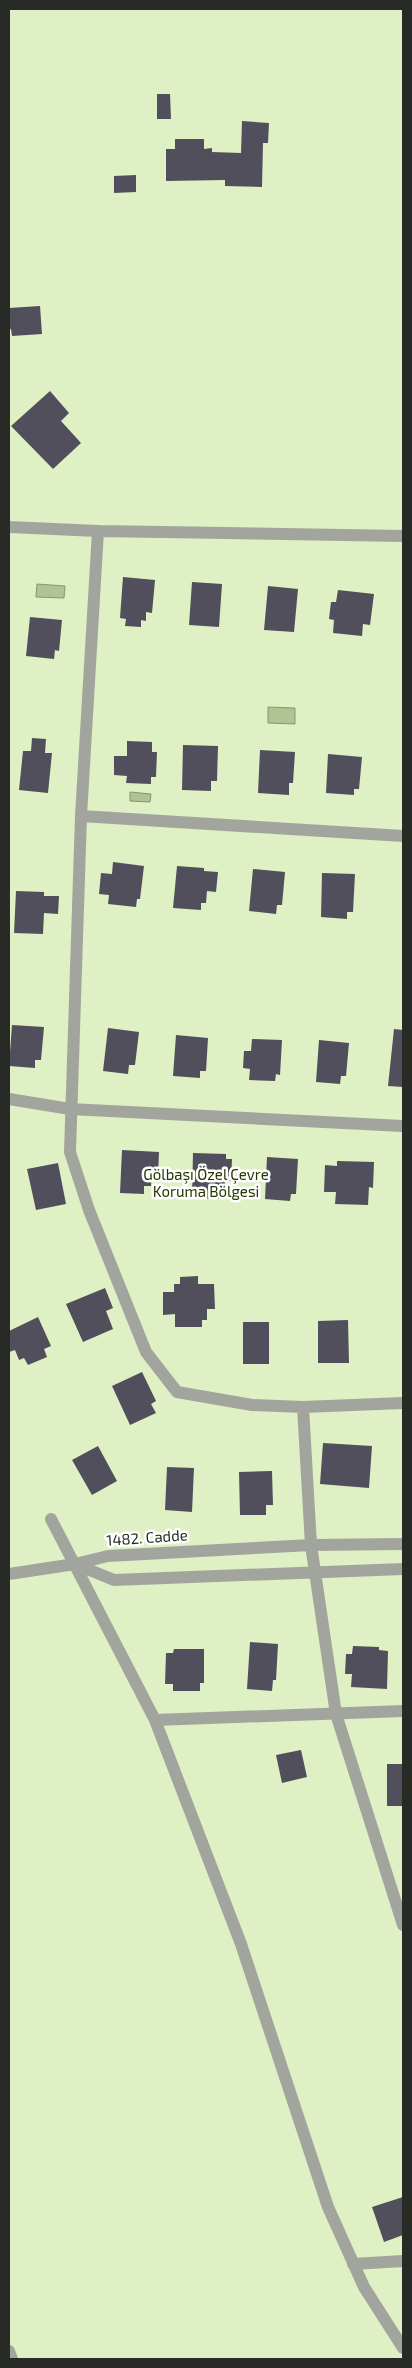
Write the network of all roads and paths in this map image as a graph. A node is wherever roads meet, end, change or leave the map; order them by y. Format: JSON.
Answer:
{"nodes":[{"id":1,"x":9,"y":527,"type":"edge"},
{"id":2,"x":98,"y":531,"type":"junction"},
{"id":3,"x":403,"y":536,"type":"edge"},
{"id":4,"x":82,"y":816,"type":"junction"},
{"id":5,"x":403,"y":836,"type":"edge"},
{"id":6,"x":9,"y":1099,"type":"edge"},
{"id":7,"x":70,"y":1109,"type":"junction"},
{"id":8,"x":403,"y":1126,"type":"edge"},
{"id":9,"x":403,"y":1403,"type":"edge"},
{"id":10,"x":303,"y":1407,"type":"junction"},
{"id":11,"x":51,"y":1520,"type":"dead end"},
{"id":12,"x":403,"y":1544,"type":"edge"},
{"id":13,"x":311,"y":1545,"type":"junction"},
{"id":14,"x":76,"y":1564,"type":"junction"},
{"id":15,"x":403,"y":1570,"type":"edge"},
{"id":16,"x":316,"y":1573,"type":"junction"},
{"id":17,"x":9,"y":1574,"type":"edge"},
{"id":18,"x":403,"y":1711,"type":"edge"},
{"id":19,"x":336,"y":1714,"type":"junction"},
{"id":20,"x":155,"y":1720,"type":"junction"},
{"id":21,"x":403,"y":1925,"type":"edge"},
{"id":22,"x":403,"y":2262,"type":"edge"},
{"id":23,"x":353,"y":2264,"type":"junction"},
{"id":24,"x":403,"y":2348,"type":"edge"},
{"id":25,"x":9,"y":2352,"type":"edge"},
{"id":26,"x":12,"y":2359,"type":"edge"}],
"edges":[{"from":1,"to":2,"type":"street"},
{"from":2,"to":3,"type":"street"},
{"from":2,"to":4,"type":"street"},
{"from":4,"to":5,"type":"street"},
{"from":4,"to":7,"type":"street"},
{"from":6,"to":7,"type":"street"},
{"from":7,"to":8,"type":"street"},
{"from":7,"to":10,"type":"street"},
{"from":9,"to":10,"type":"street"},
{"from":10,"to":13,"type":"street"},
{"from":11,"to":14,"type":"street"},
{"from":12,"to":13,"type":"street","name":"1482. Cadde"},
{"from":13,"to":14,"type":"street","name":"1482. Cadde"},
{"from":13,"to":16,"type":"street"},
{"from":14,"to":16,"type":"street"},
{"from":14,"to":17,"type":"street","name":"1482. Cadde"},
{"from":14,"to":20,"type":"street"},
{"from":15,"to":16,"type":"street"},
{"from":16,"to":19,"type":"street"},
{"from":18,"to":19,"type":"street"},
{"from":19,"to":20,"type":"street"},
{"from":19,"to":21,"type":"street"},
{"from":20,"to":23,"type":"street"},
{"from":22,"to":23,"type":"street"},
{"from":23,"to":24,"type":"street"},
{"from":25,"to":26,"type":"street"}]}
